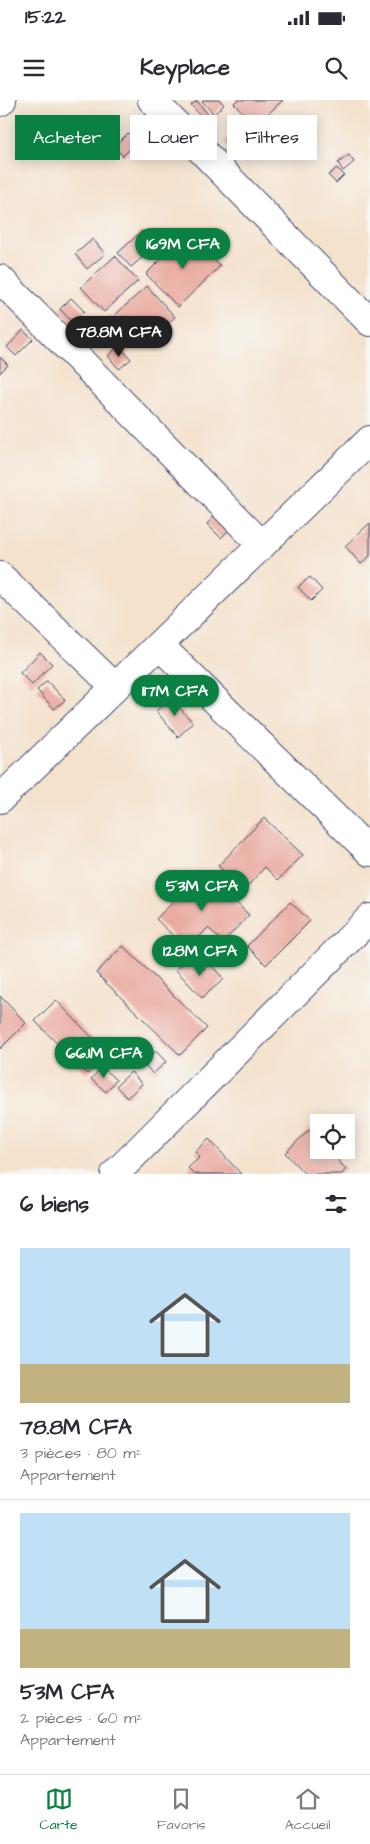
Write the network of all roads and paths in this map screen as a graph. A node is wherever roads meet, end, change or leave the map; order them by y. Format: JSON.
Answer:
{"nodes":[{"id":1,"x":152,"y":100,"type":"edge"},
{"id":2,"x":0,"y":279,"type":"edge"},
{"id":3,"x":370,"y":322,"type":"edge"},
{"id":4,"x":370,"y":440,"type":"edge"},
{"id":5,"x":262,"y":545,"type":"junction"},
{"id":6,"x":0,"y":576,"type":"edge"},
{"id":7,"x":159,"y":645,"type":"junction"},
{"id":8,"x":115,"y":688,"type":"junction"},
{"id":9,"x":0,"y":799,"type":"edge"},
{"id":10,"x":370,"y":852,"type":"edge"},
{"id":11,"x":370,"y":918,"type":"edge"},
{"id":12,"x":115,"y":1174,"type":"edge"}],
"edges":[{"from":1,"to":3,"type":"street"},
{"from":2,"to":5,"type":"street"},
{"from":4,"to":5,"type":"street"},
{"from":5,"to":7,"type":"street"},
{"from":6,"to":8,"type":"street"},
{"from":7,"to":8,"type":"street"},
{"from":7,"to":10,"type":"street"},
{"from":8,"to":9,"type":"street"},
{"from":11,"to":12,"type":"street"}]}
